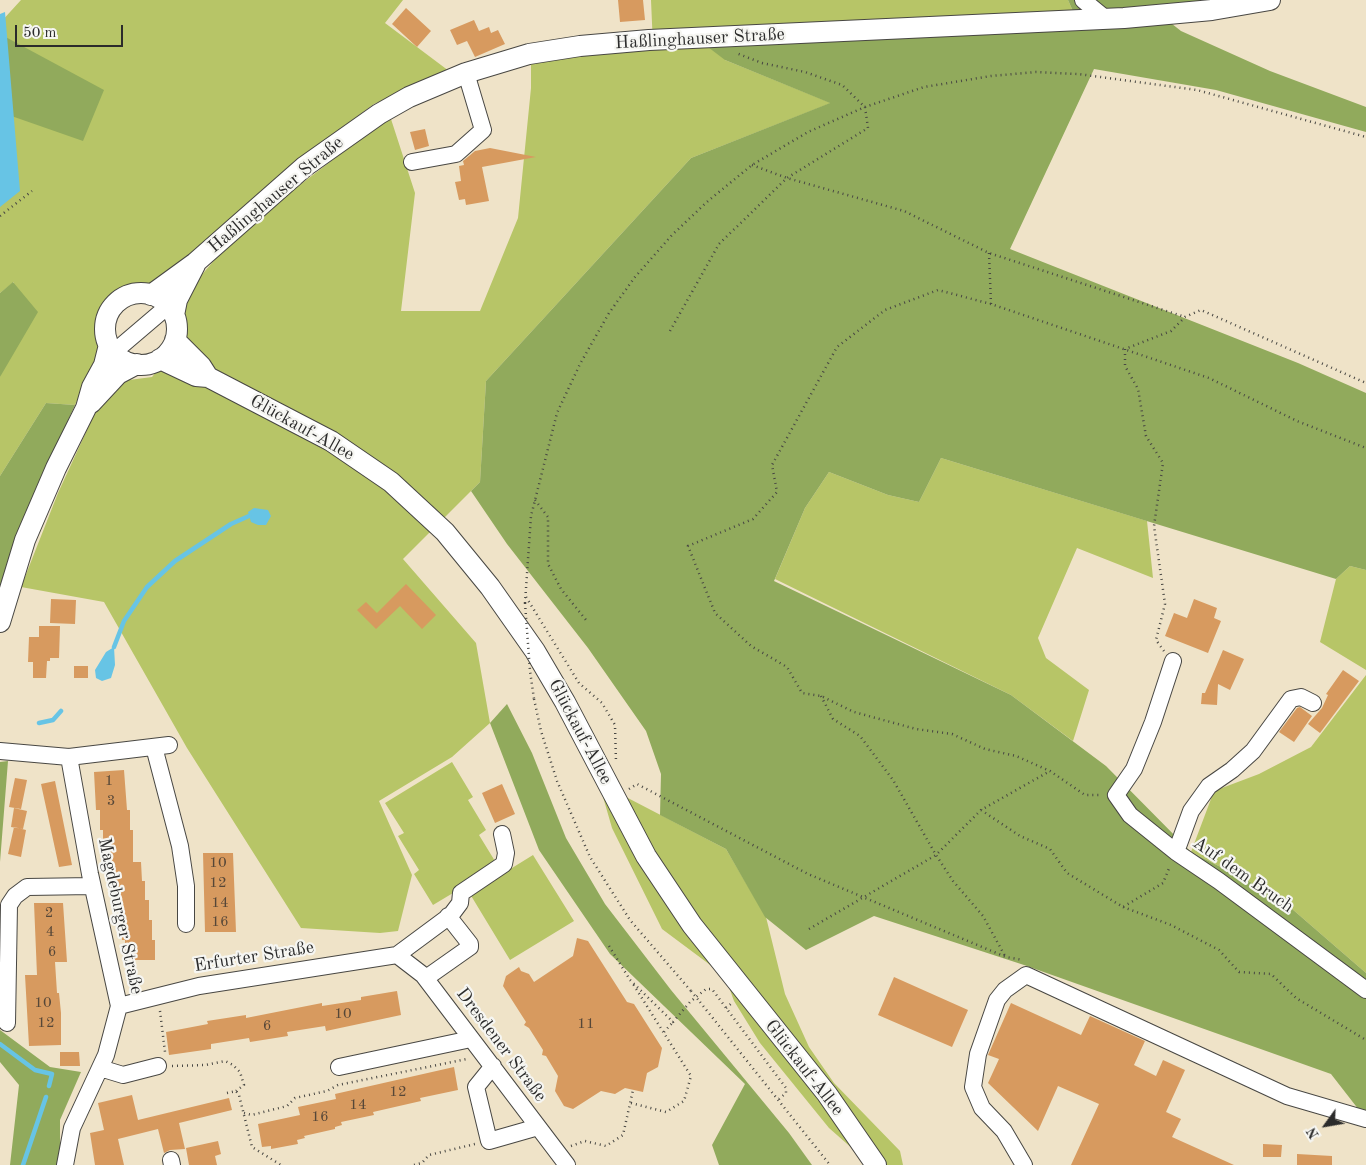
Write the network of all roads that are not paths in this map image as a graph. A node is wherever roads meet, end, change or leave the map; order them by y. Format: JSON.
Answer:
{"nodes":[{"id":1,"x":1083,"y":0,"type":"edge"},
{"id":2,"x":1270,"y":0,"type":"edge"},
{"id":3,"x":1106,"y":19,"type":"junction"},
{"id":4,"x":466,"y":73,"type":"junction"},
{"id":5,"x":412,"y":162,"type":"dead end"},
{"id":6,"x":196,"y":263,"type":"junction"},
{"id":7,"x":164,"y":305,"type":"junction"},
{"id":8,"x":175,"y":340,"type":"junction"},
{"id":9,"x":111,"y":348,"type":"junction"},
{"id":10,"x":160,"y":359,"type":"junction"},
{"id":11,"x":136,"y":364,"type":"junction"},
{"id":12,"x":208,"y":377,"type":"junction"},
{"id":13,"x":86,"y":408,"type":"junction"},
{"id":14,"x":0,"y":622,"type":"edge"},
{"id":15,"x":1173,"y":661,"type":"road end"},
{"id":16,"x":1313,"y":703,"type":"dead end"},
{"id":17,"x":0,"y":751,"type":"edge"},
{"id":18,"x":69,"y":757,"type":"junction"},
{"id":19,"x":502,"y":834,"type":"dead end"},
{"id":20,"x":1176,"y":852,"type":"junction"},
{"id":21,"x":92,"y":886,"type":"junction"},
{"id":22,"x":448,"y":916,"type":"junction"},
{"id":23,"x":186,"y":924,"type":"dead end"},
{"id":24,"x":397,"y":955,"type":"junction"},
{"id":25,"x":426,"y":978,"type":"junction"},
{"id":26,"x":1366,"y":990,"type":"edge"},
{"id":27,"x":119,"y":1006,"type":"junction"},
{"id":28,"x":7,"y":1023,"type":"dead end"},
{"id":29,"x":471,"y":1039,"type":"junction"},
{"id":30,"x":488,"y":1061,"type":"junction"},
{"id":31,"x":162,"y":1066,"type":"road end"},
{"id":32,"x":339,"y":1067,"type":"dead end"},
{"id":33,"x":100,"y":1068,"type":"junction"},
{"id":34,"x":1366,"y":1119,"type":"edge"},
{"id":35,"x":538,"y":1127,"type":"junction"},
{"id":36,"x":563,"y":1160,"type":"edge"},
{"id":37,"x":65,"y":1165,"type":"edge"},
{"id":38,"x":876,"y":1165,"type":"edge"},
{"id":39,"x":1024,"y":1165,"type":"edge"}],
"edges":[{"from":1,"to":3,"type":"street"},
{"from":2,"to":3,"type":"main road","name":"Haßlinghauser Straße"},
{"from":3,"to":4,"type":"main road","name":"Haßlinghauser Straße"},
{"from":4,"to":5,"type":"street"},
{"from":4,"to":6,"type":"main road","name":"Haßlinghauser Straße"},
{"from":6,"to":7,"type":"main road","name":"Haßlinghauser Straße"},
{"from":6,"to":7,"type":"main road","name":"Haßlinghauser Straße"},
{"from":7,"to":8,"type":"main road"},
{"from":7,"to":9,"type":"street"},
{"from":7,"to":9,"type":"main road"},
{"from":8,"to":10,"type":"main road"},
{"from":8,"to":12,"type":"main road","name":"Glückauf-Allee"},
{"from":9,"to":11,"type":"main road"},
{"from":9,"to":13,"type":"main road"},
{"from":10,"to":11,"type":"main road"},
{"from":10,"to":12,"type":"main road","name":"Glückauf-Allee"},
{"from":11,"to":13,"type":"main road"},
{"from":12,"to":38,"type":"main road","name":"Glückauf-Allee"},
{"from":13,"to":14,"type":"main road"},
{"from":15,"to":20,"type":"street"},
{"from":16,"to":20,"type":"street","name":"Auf dem Bruch"},
{"from":17,"to":18,"type":"street"},
{"from":18,"to":21,"type":"street","name":"Magdeburger Straße"},
{"from":18,"to":23,"type":"street"},
{"from":19,"to":22,"type":"street"},
{"from":20,"to":26,"type":"street","name":"Auf dem Bruch"},
{"from":21,"to":27,"type":"street","name":"Magdeburger Straße"},
{"from":21,"to":28,"type":"street"},
{"from":22,"to":24,"type":"street"},
{"from":22,"to":25,"type":"street"},
{"from":24,"to":25,"type":"street","name":"Dresdener Straße"},
{"from":24,"to":27,"type":"street","name":"Erfurter Straße"},
{"from":25,"to":29,"type":"street","name":"Dresdener Straße"},
{"from":27,"to":33,"type":"street","name":"Magdeburger Straße"},
{"from":29,"to":30,"type":"street","name":"Dresdener Straße"},
{"from":29,"to":32,"type":"street"},
{"from":30,"to":35,"type":"street","name":"Dresdener Straße"},
{"from":30,"to":35,"type":"street"},
{"from":31,"to":33,"type":"street"},
{"from":33,"to":37,"type":"street","name":"Magdeburger Straße"},
{"from":34,"to":39,"type":"street"},
{"from":35,"to":36,"type":"street","name":"Dresdener Straße"}]}
